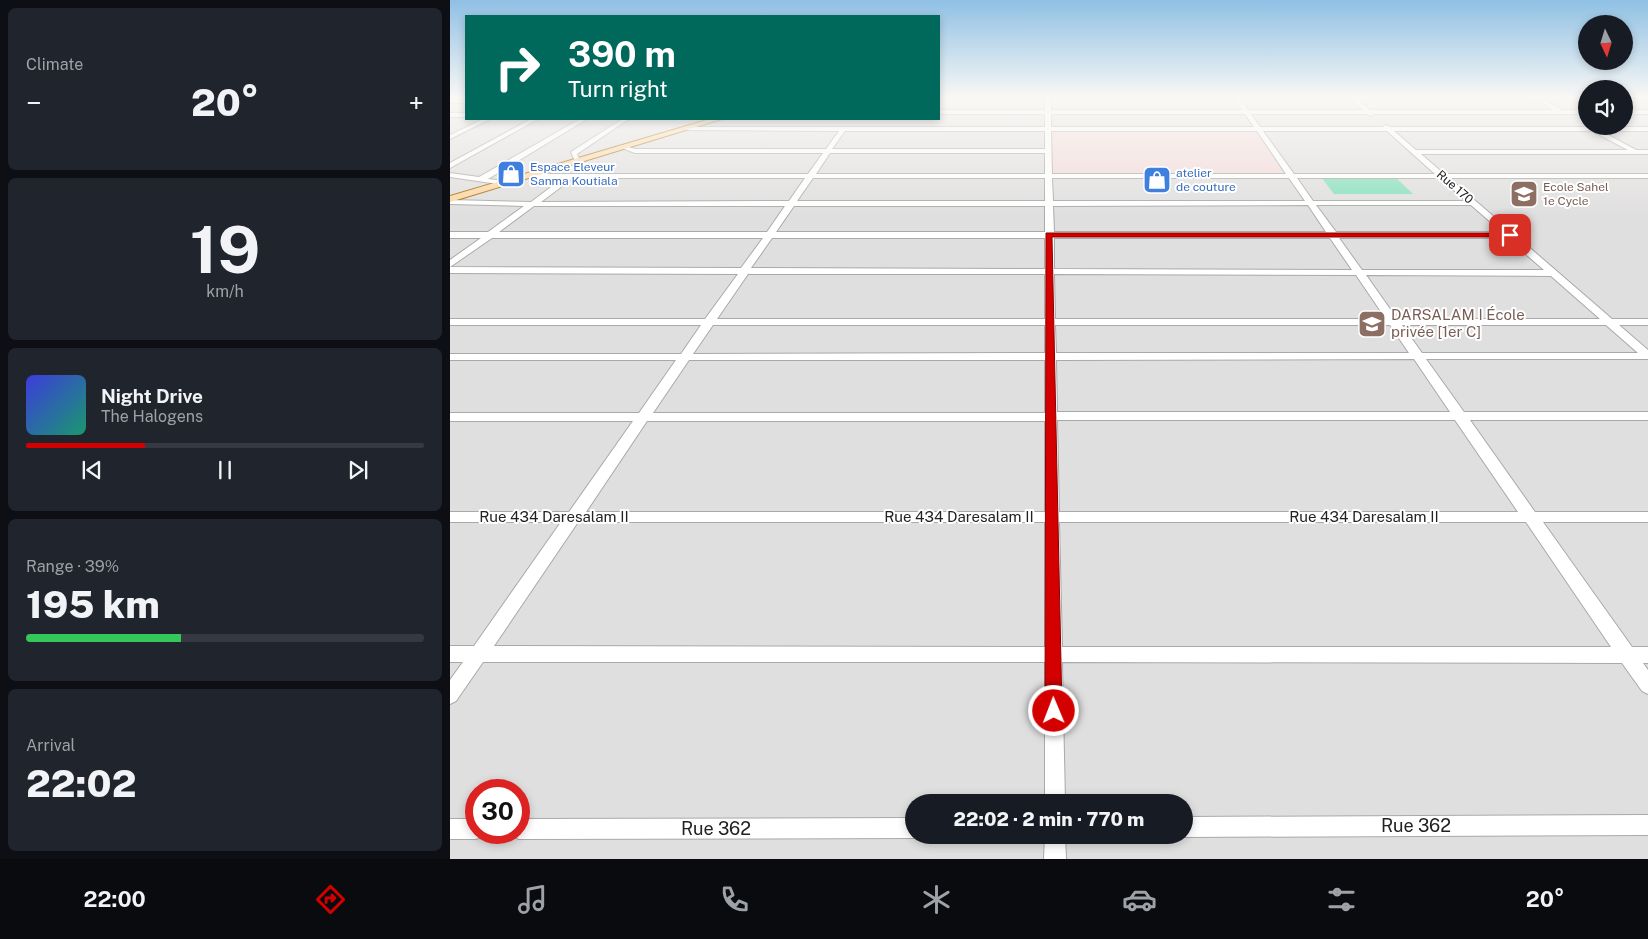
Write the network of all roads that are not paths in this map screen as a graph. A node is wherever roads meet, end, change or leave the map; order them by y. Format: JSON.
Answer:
{"nodes":[{"id":1,"x":502,"y":137,"type":"edge"},
{"id":2,"x":553,"y":137,"type":"edge"},
{"id":3,"x":598,"y":137,"type":"edge"},
{"id":4,"x":656,"y":137,"type":"edge"},
{"id":5,"x":837,"y":137,"type":"edge"},
{"id":6,"x":1048,"y":137,"type":"edge"},
{"id":7,"x":1264,"y":137,"type":"edge"},
{"id":8,"x":1399,"y":137,"type":"edge"},
{"id":9,"x":1608,"y":137,"type":"edge"},
{"id":10,"x":622,"y":147,"type":"junction"},
{"id":11,"x":827,"y":151,"type":"junction"},
{"id":12,"x":1047,"y":151,"type":"junction"},
{"id":13,"x":1415,"y":152,"type":"junction"},
{"id":14,"x":1635,"y":152,"type":"junction"},
{"id":15,"x":1648,"y":152,"type":"edge"},
{"id":16,"x":1648,"y":158,"type":"edge"},
{"id":17,"x":577,"y":160,"type":"junction"},
{"id":18,"x":450,"y":166,"type":"edge"},
{"id":19,"x":450,"y":175,"type":"edge"},
{"id":20,"x":524,"y":176,"type":"junction"},
{"id":21,"x":571,"y":176,"type":"junction"},
{"id":22,"x":810,"y":176,"type":"junction"},
{"id":23,"x":1048,"y":176,"type":"junction"},
{"id":24,"x":1291,"y":176,"type":"junction"},
{"id":25,"x":1442,"y":176,"type":"junction"},
{"id":26,"x":1648,"y":176,"type":"edge"},
{"id":27,"x":480,"y":180,"type":"junction"},
{"id":28,"x":502,"y":183,"type":"junction"},
{"id":29,"x":450,"y":200,"type":"edge"},
{"id":30,"x":791,"y":203,"type":"junction"},
{"id":31,"x":1473,"y":203,"type":"junction"},
{"id":32,"x":533,"y":204,"type":"junction"},
{"id":33,"x":1048,"y":204,"type":"junction"},
{"id":34,"x":1311,"y":204,"type":"junction"},
{"id":35,"x":450,"y":235,"type":"edge"},
{"id":36,"x":489,"y":235,"type":"junction"},
{"id":37,"x":769,"y":235,"type":"junction"},
{"id":38,"x":1048,"y":235,"type":"junction"},
{"id":39,"x":1332,"y":235,"type":"junction"},
{"id":40,"x":1510,"y":235,"type":"junction"},
{"id":41,"x":450,"y":264,"type":"edge"},
{"id":42,"x":450,"y":270,"type":"edge"},
{"id":43,"x":744,"y":272,"type":"junction"},
{"id":44,"x":1050,"y":273,"type":"junction"},
{"id":45,"x":1359,"y":273,"type":"junction"},
{"id":46,"x":1554,"y":273,"type":"junction"},
{"id":47,"x":1050,"y":321,"type":"junction"},
{"id":48,"x":450,"y":322,"type":"edge"},
{"id":49,"x":708,"y":322,"type":"junction"},
{"id":50,"x":1394,"y":322,"type":"junction"},
{"id":51,"x":1609,"y":322,"type":"junction"},
{"id":52,"x":1648,"y":322,"type":"edge"},
{"id":53,"x":1050,"y":355,"type":"junction"},
{"id":54,"x":1648,"y":356,"type":"edge"},
{"id":55,"x":450,"y":357,"type":"edge"},
{"id":56,"x":685,"y":357,"type":"junction"},
{"id":57,"x":1418,"y":357,"type":"junction"},
{"id":58,"x":1460,"y":416,"type":"junction"},
{"id":59,"x":1648,"y":416,"type":"edge"},
{"id":60,"x":450,"y":417,"type":"edge"},
{"id":61,"x":643,"y":417,"type":"junction"},
{"id":62,"x":1050,"y":417,"type":"junction"},
{"id":63,"x":450,"y":517,"type":"edge"},
{"id":64,"x":574,"y":517,"type":"junction"},
{"id":65,"x":1052,"y":517,"type":"junction"},
{"id":66,"x":1530,"y":517,"type":"junction"},
{"id":67,"x":1648,"y":517,"type":"edge"},
{"id":68,"x":450,"y":654,"type":"edge"},
{"id":69,"x":478,"y":654,"type":"junction"},
{"id":70,"x":1053,"y":656,"type":"junction"},
{"id":71,"x":1627,"y":656,"type":"junction"},
{"id":72,"x":1648,"y":656,"type":"edge"},
{"id":73,"x":1648,"y":685,"type":"edge"},
{"id":74,"x":450,"y":695,"type":"edge"},
{"id":75,"x":1055,"y":794,"type":"edge"},
{"id":76,"x":1648,"y":825,"type":"edge"},
{"id":77,"x":1193,"y":827,"type":"edge"},
{"id":78,"x":905,"y":828,"type":"edge"},
{"id":79,"x":465,"y":829,"type":"edge"},
{"id":80,"x":530,"y":829,"type":"edge"},
{"id":81,"x":450,"y":830,"type":"edge"},
{"id":82,"x":1055,"y":844,"type":"edge"},
{"id":83,"x":1056,"y":859,"type":"edge"}],
"edges":[{"from":1,"to":18,"type":"street"},
{"from":2,"to":27,"type":"street"},
{"from":3,"to":17,"type":"street"},
{"from":4,"to":10,"type":"main road"},
{"from":5,"to":11,"type":"street"},
{"from":6,"to":12,"type":"street"},
{"from":7,"to":24,"type":"street"},
{"from":8,"to":13,"type":"street","name":"Rue 170"},
{"from":9,"to":14,"type":"street"},
{"from":10,"to":11,"type":"street"},
{"from":10,"to":17,"type":"main road"},
{"from":11,"to":12,"type":"street"},
{"from":11,"to":22,"type":"street"},
{"from":12,"to":23,"type":"street"},
{"from":13,"to":14,"type":"street"},
{"from":13,"to":25,"type":"street","name":"Rue 170"},
{"from":14,"to":15,"type":"street"},
{"from":14,"to":16,"type":"street"},
{"from":17,"to":20,"type":"main road"},
{"from":19,"to":27,"type":"street"},
{"from":20,"to":21,"type":"street"},
{"from":20,"to":28,"type":"main road"},
{"from":21,"to":22,"type":"street"},
{"from":21,"to":32,"type":"street"},
{"from":22,"to":23,"type":"street"},
{"from":22,"to":30,"type":"street"},
{"from":23,"to":24,"type":"street"},
{"from":23,"to":33,"type":"street"},
{"from":24,"to":25,"type":"street"},
{"from":24,"to":34,"type":"street"},
{"from":25,"to":26,"type":"street"},
{"from":25,"to":31,"type":"street","name":"Rue 170"},
{"from":27,"to":28,"type":"street"},
{"from":28,"to":29,"type":"main road"},
{"from":29,"to":32,"type":"street"},
{"from":30,"to":32,"type":"street"},
{"from":30,"to":33,"type":"street"},
{"from":30,"to":37,"type":"street"},
{"from":31,"to":34,"type":"street"},
{"from":31,"to":40,"type":"street","name":"Rue 170"},
{"from":32,"to":36,"type":"street"},
{"from":33,"to":34,"type":"street"},
{"from":33,"to":38,"type":"street"},
{"from":34,"to":39,"type":"street"},
{"from":35,"to":36,"type":"street"},
{"from":36,"to":37,"type":"street"},
{"from":36,"to":41,"type":"street"},
{"from":37,"to":38,"type":"street"},
{"from":37,"to":43,"type":"street"},
{"from":38,"to":39,"type":"street"},
{"from":38,"to":44,"type":"street"},
{"from":39,"to":40,"type":"street"},
{"from":39,"to":45,"type":"street"},
{"from":40,"to":46,"type":"street","name":"Rue 170"},
{"from":42,"to":43,"type":"street"},
{"from":43,"to":44,"type":"street"},
{"from":43,"to":49,"type":"street"},
{"from":44,"to":45,"type":"street"},
{"from":44,"to":47,"type":"street"},
{"from":45,"to":46,"type":"street"},
{"from":45,"to":50,"type":"street"},
{"from":46,"to":51,"type":"street","name":"Rue 170"},
{"from":47,"to":49,"type":"street"},
{"from":47,"to":50,"type":"street"},
{"from":47,"to":53,"type":"street"},
{"from":48,"to":49,"type":"street"},
{"from":49,"to":56,"type":"street"},
{"from":50,"to":51,"type":"street"},
{"from":50,"to":57,"type":"street"},
{"from":51,"to":52,"type":"street"},
{"from":51,"to":54,"type":"street","name":"Rue 170"},
{"from":53,"to":56,"type":"street"},
{"from":53,"to":57,"type":"street"},
{"from":53,"to":62,"type":"street"},
{"from":54,"to":57,"type":"street"},
{"from":55,"to":56,"type":"street"},
{"from":56,"to":61,"type":"street"},
{"from":57,"to":58,"type":"street"},
{"from":58,"to":59,"type":"street"},
{"from":58,"to":62,"type":"street"},
{"from":58,"to":66,"type":"street"},
{"from":60,"to":61,"type":"street"},
{"from":61,"to":62,"type":"street"},
{"from":61,"to":64,"type":"street"},
{"from":62,"to":65,"type":"street"},
{"from":63,"to":64,"type":"street","name":"Rue 434 Daresalam II"},
{"from":64,"to":65,"type":"street","name":"Rue 434 Daresalam II"},
{"from":64,"to":69,"type":"street"},
{"from":65,"to":66,"type":"street","name":"Rue 434 Daresalam II"},
{"from":65,"to":70,"type":"street"},
{"from":66,"to":67,"type":"street","name":"Rue 434 Daresalam II"},
{"from":66,"to":71,"type":"street"},
{"from":68,"to":69,"type":"street"},
{"from":69,"to":70,"type":"street"},
{"from":69,"to":74,"type":"street"},
{"from":70,"to":71,"type":"street"},
{"from":70,"to":75,"type":"street"},
{"from":71,"to":72,"type":"street"},
{"from":71,"to":73,"type":"street"},
{"from":76,"to":77,"type":"street","name":"Rue 362"},
{"from":78,"to":80,"type":"street","name":"Rue 362"},
{"from":79,"to":81,"type":"street"},
{"from":82,"to":83,"type":"street"}]}
